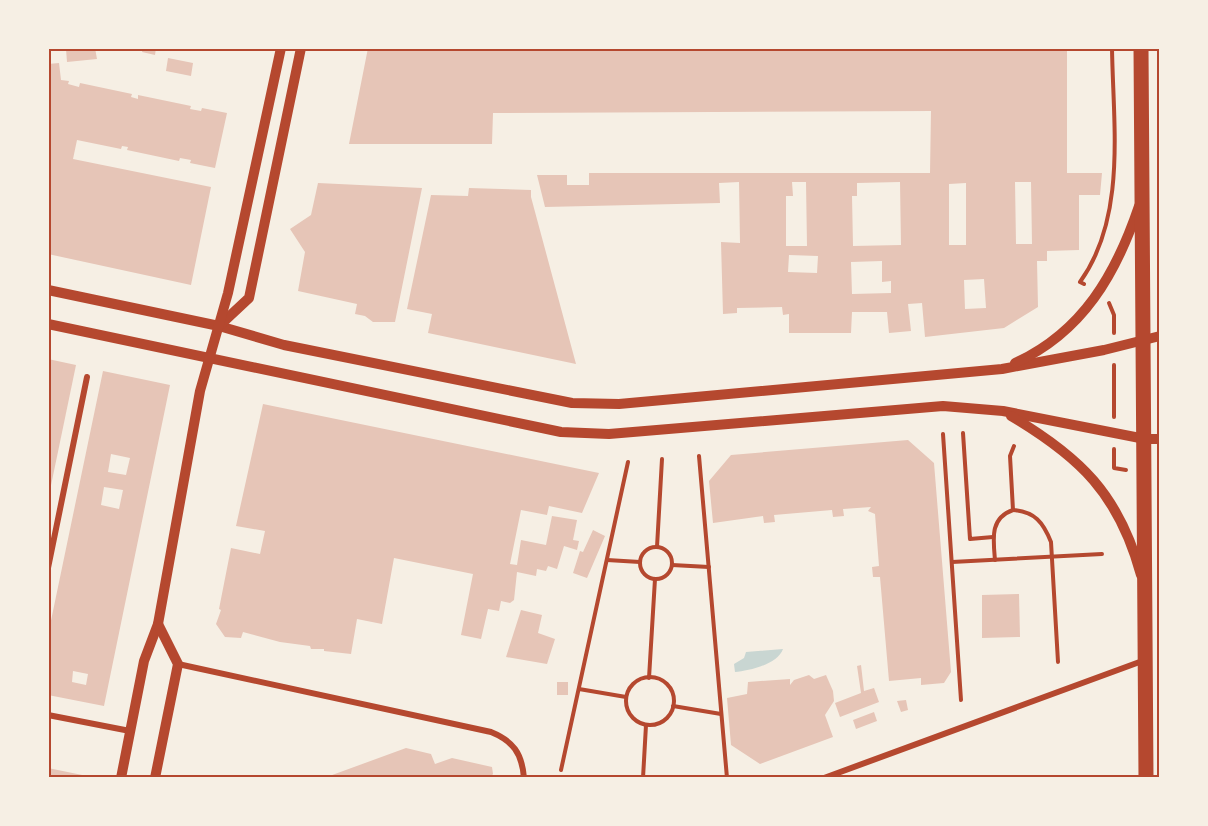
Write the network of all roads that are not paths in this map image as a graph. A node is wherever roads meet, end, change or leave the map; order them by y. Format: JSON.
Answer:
{"nodes":[{"id":1,"x":281,"y":48,"type":"edge"},
{"id":2,"x":301,"y":48,"type":"edge"},
{"id":3,"x":1141,"y":48,"type":"edge"},
{"id":4,"x":1142,"y":196,"type":"junction"},
{"id":5,"x":48,"y":290,"type":"edge"},
{"id":6,"x":48,"y":324,"type":"edge"},
{"id":7,"x":219,"y":326,"type":"junction"},
{"id":8,"x":1160,"y":336,"type":"edge"},
{"id":9,"x":1143,"y":340,"type":"junction"},
{"id":10,"x":209,"y":358,"type":"junction"},
{"id":11,"x":1002,"y":369,"type":"junction"},
{"id":12,"x":87,"y":377,"type":"dead end"},
{"id":13,"x":1003,"y":411,"type":"junction"},
{"id":14,"x":1153,"y":439,"type":"edge"},
{"id":15,"x":48,"y":568,"type":"edge"},
{"id":16,"x":1146,"y":592,"type":"junction"},
{"id":17,"x":158,"y":624,"type":"junction"},
{"id":18,"x":1146,"y":660,"type":"junction"},
{"id":19,"x":178,"y":664,"type":"junction"},
{"id":20,"x":48,"y":715,"type":"edge"},
{"id":21,"x":130,"y":732,"type":"junction"},
{"id":22,"x":121,"y":778,"type":"edge"},
{"id":23,"x":154,"y":778,"type":"edge"},
{"id":24,"x":524,"y":778,"type":"edge"},
{"id":25,"x":824,"y":778,"type":"edge"},
{"id":26,"x":1146,"y":778,"type":"edge"}],
"edges":[{"from":1,"to":7,"type":"street"},
{"from":2,"to":7,"type":"street"},
{"from":3,"to":4,"type":"main road"},
{"from":4,"to":9,"type":"main road"},
{"from":4,"to":11,"type":"street"},
{"from":5,"to":7,"type":"street"},
{"from":6,"to":10,"type":"street"},
{"from":7,"to":10,"type":"street"},
{"from":7,"to":11,"type":"street"},
{"from":8,"to":9,"type":"street"},
{"from":9,"to":11,"type":"street"},
{"from":9,"to":14,"type":"main road"},
{"from":10,"to":13,"type":"street"},
{"from":10,"to":17,"type":"street"},
{"from":12,"to":15,"type":"street"},
{"from":13,"to":14,"type":"street"},
{"from":13,"to":16,"type":"street"},
{"from":14,"to":16,"type":"main road"},
{"from":16,"to":18,"type":"main road"},
{"from":17,"to":19,"type":"street"},
{"from":17,"to":21,"type":"street"},
{"from":18,"to":25,"type":"street"},
{"from":18,"to":26,"type":"main road"},
{"from":19,"to":23,"type":"street"},
{"from":19,"to":24,"type":"street"},
{"from":20,"to":21,"type":"street"},
{"from":21,"to":22,"type":"street"}]}
